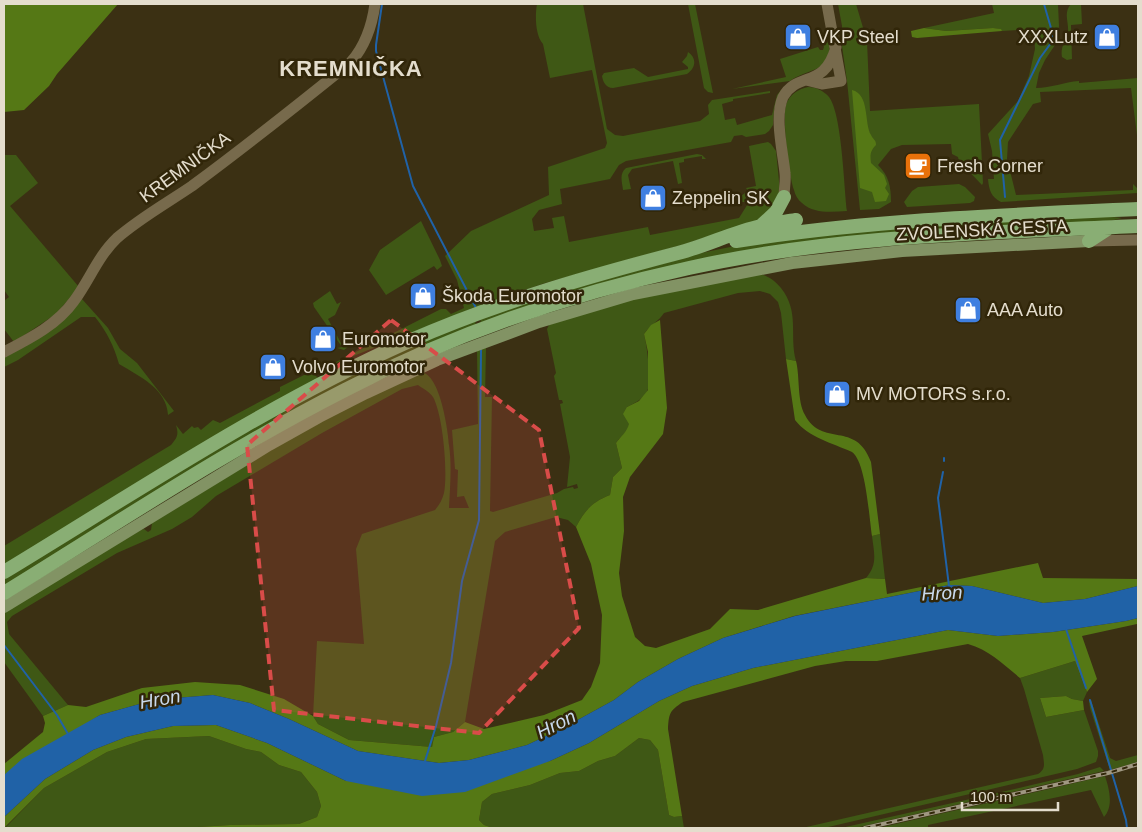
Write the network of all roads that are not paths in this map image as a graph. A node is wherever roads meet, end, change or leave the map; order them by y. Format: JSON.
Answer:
{"nodes":[{"id":1,"x":375,"y":4,"type":"edge"},
{"id":2,"x":827,"y":4,"type":"edge"},
{"id":3,"x":836,"y":47,"type":"junction"},
{"id":4,"x":806,"y":80,"type":"junction"},
{"id":5,"x":784,"y":196,"type":"joint"},
{"id":6,"x":1138,"y":209,"type":"edge"},
{"id":7,"x":796,"y":220,"type":"dead end"},
{"id":8,"x":761,"y":226,"type":"junction"},
{"id":9,"x":1138,"y":226,"type":"edge"},
{"id":10,"x":1109,"y":227,"type":"junction"},
{"id":11,"x":1138,"y":240,"type":"edge"},
{"id":12,"x":1089,"y":241,"type":"junction"},
{"id":13,"x":698,"y":247,"type":"junction"},
{"id":14,"x":480,"y":337,"type":"junction"},
{"id":15,"x":4,"y":352,"type":"edge"},
{"id":16,"x":384,"y":353,"type":"junction"},
{"id":17,"x":364,"y":355,"type":"dead end"},
{"id":18,"x":4,"y":572,"type":"edge"},
{"id":19,"x":4,"y":592,"type":"edge"},
{"id":20,"x":4,"y":606,"type":"edge"}],
"edges":[{"from":1,"to":15,"type":"street","name":"KREMNIČKA"},
{"from":2,"to":3,"type":"street"},
{"from":3,"to":4,"type":"street"},
{"from":3,"to":4,"type":"street"},
{"from":4,"to":5,"type":"street"},
{"from":5,"to":8,"type":"highway"},
{"from":6,"to":13,"type":"highway"},
{"from":7,"to":8,"type":"highway"},
{"from":8,"to":13,"type":"highway"},
{"from":9,"to":10,"type":"highway"},
{"from":10,"to":12,"type":"highway"},
{"from":10,"to":14,"type":"highway"},
{"from":11,"to":12,"type":"street","name":"ZVOLENSKÁ CESTA"},
{"from":12,"to":14,"type":"main road","name":"ZVOLENSKÁ CESTA"},
{"from":13,"to":16,"type":"highway"},
{"from":14,"to":19,"type":"highway"},
{"from":14,"to":20,"type":"main road","name":"ZVOLENSKÁ CESTA"},
{"from":16,"to":17,"type":"highway"},
{"from":16,"to":18,"type":"highway"}]}
